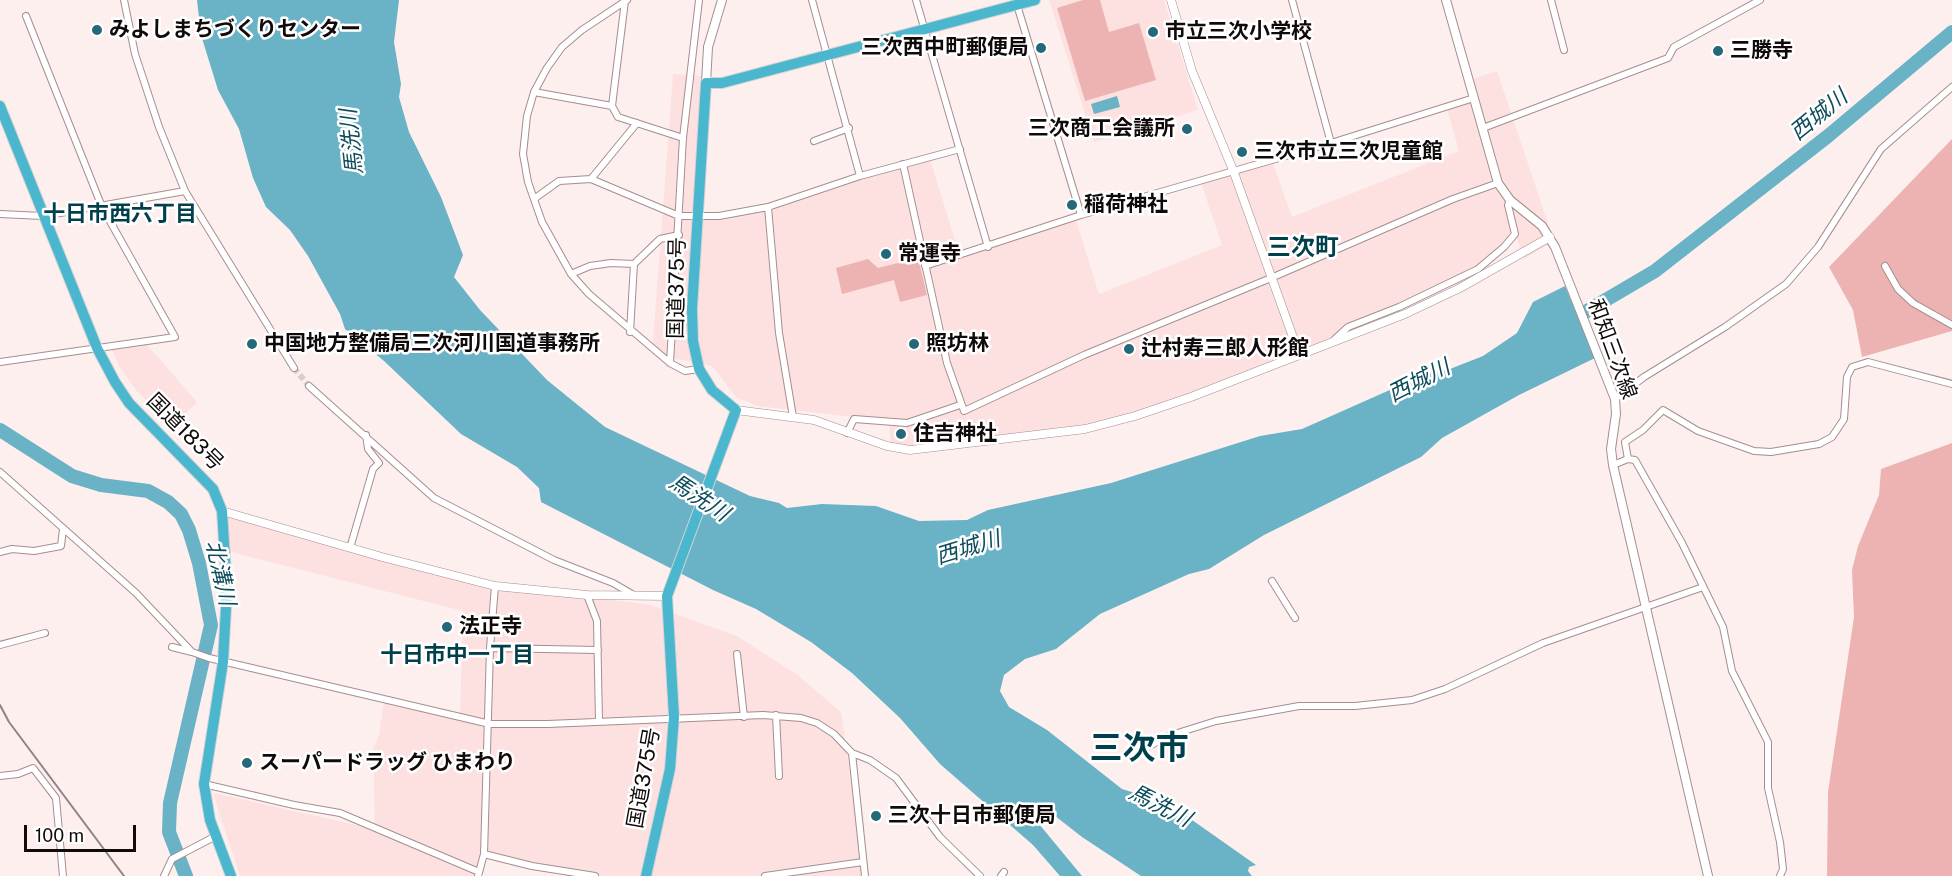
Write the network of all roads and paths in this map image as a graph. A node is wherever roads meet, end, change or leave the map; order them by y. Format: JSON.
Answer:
{"nodes":[{"id":1,"x":124,"y":0,"type":"edge"},
{"id":2,"x":699,"y":0,"type":"edge"},
{"id":3,"x":722,"y":0,"type":"edge"},
{"id":4,"x":813,"y":0,"type":"edge"},
{"id":5,"x":916,"y":0,"type":"edge"},
{"id":6,"x":1035,"y":0,"type":"edge"},
{"id":7,"x":1171,"y":0,"type":"edge"},
{"id":8,"x":1292,"y":0,"type":"edge"},
{"id":9,"x":1446,"y":0,"type":"edge"},
{"id":10,"x":1551,"y":0,"type":"edge"},
{"id":11,"x":1760,"y":0,"type":"edge"},
{"id":12,"x":626,"y":1,"type":"edge"},
{"id":13,"x":1017,"y":5,"type":"junction"},
{"id":14,"x":26,"y":16,"type":"dead end"},
{"id":15,"x":926,"y":31,"type":"junction"},
{"id":16,"x":1564,"y":50,"type":"dead end"},
{"id":17,"x":828,"y":56,"type":"junction"},
{"id":18,"x":706,"y":83,"type":"junction"},
{"id":19,"x":1952,"y":87,"type":"edge"},
{"id":20,"x":534,"y":92,"type":"junction"},
{"id":21,"x":1474,"y":98,"type":"junction"},
{"id":22,"x":0,"y":106,"type":"edge"},
{"id":23,"x":612,"y":106,"type":"junction"},
{"id":24,"x":637,"y":123,"type":"junction"},
{"id":25,"x":849,"y":128,"type":"junction"},
{"id":26,"x":1483,"y":128,"type":"junction"},
{"id":27,"x":683,"y":138,"type":"junction"},
{"id":28,"x":814,"y":141,"type":"dead end"},
{"id":29,"x":1332,"y":143,"type":"junction"},
{"id":30,"x":960,"y":149,"type":"junction"},
{"id":31,"x":903,"y":164,"type":"junction"},
{"id":32,"x":1233,"y":170,"type":"junction"},
{"id":33,"x":860,"y":176,"type":"junction"},
{"id":34,"x":591,"y":179,"type":"junction"},
{"id":35,"x":1498,"y":183,"type":"junction"},
{"id":36,"x":185,"y":191,"type":"junction"},
{"id":37,"x":534,"y":200,"type":"junction"},
{"id":38,"x":1510,"y":200,"type":"junction"},
{"id":39,"x":102,"y":207,"type":"junction"},
{"id":40,"x":768,"y":207,"type":"junction"},
{"id":41,"x":0,"y":214,"type":"edge"},
{"id":42,"x":1081,"y":215,"type":"junction"},
{"id":43,"x":43,"y":216,"type":"junction"},
{"id":44,"x":678,"y":216,"type":"junction"},
{"id":45,"x":698,"y":216,"type":"junction"},
{"id":46,"x":679,"y":235,"type":"junction"},
{"id":47,"x":1550,"y":237,"type":"junction"},
{"id":48,"x":988,"y":247,"type":"junction"},
{"id":49,"x":634,"y":264,"type":"junction"},
{"id":50,"x":925,"y":266,"type":"junction"},
{"id":51,"x":1885,"y":266,"type":"dead end"},
{"id":52,"x":571,"y":274,"type":"junction"},
{"id":53,"x":1271,"y":278,"type":"junction"},
{"id":54,"x":1952,"y":325,"type":"edge"},
{"id":55,"x":630,"y":332,"type":"junction"},
{"id":56,"x":1333,"y":342,"type":"junction"},
{"id":57,"x":97,"y":348,"type":"junction"},
{"id":58,"x":1299,"y":354,"type":"junction"},
{"id":59,"x":0,"y":362,"type":"edge"},
{"id":60,"x":670,"y":363,"type":"junction"},
{"id":61,"x":294,"y":368,"type":"tunnel mouth"},
{"id":62,"x":699,"y":369,"type":"junction"},
{"id":63,"x":1952,"y":384,"type":"edge"},
{"id":64,"x":309,"y":386,"type":"tunnel mouth"},
{"id":65,"x":1615,"y":399,"type":"junction"},
{"id":66,"x":960,"y":405,"type":"junction"},
{"id":67,"x":736,"y":410,"type":"junction"},
{"id":68,"x":793,"y":417,"type":"junction"},
{"id":69,"x":847,"y":433,"type":"junction"},
{"id":70,"x":366,"y":435,"type":"junction"},
{"id":71,"x":1628,"y":459,"type":"junction"},
{"id":72,"x":1613,"y":465,"type":"junction"},
{"id":73,"x":0,"y":472,"type":"edge"},
{"id":74,"x":222,"y":511,"type":"junction"},
{"id":75,"x":63,"y":529,"type":"junction"},
{"id":76,"x":351,"y":548,"type":"junction"},
{"id":77,"x":0,"y":552,"type":"edge"},
{"id":78,"x":1272,"y":581,"type":"dead end"},
{"id":79,"x":495,"y":586,"type":"junction"},
{"id":80,"x":1703,"y":587,"type":"junction"},
{"id":81,"x":632,"y":594,"type":"junction"},
{"id":82,"x":587,"y":595,"type":"junction"},
{"id":83,"x":667,"y":596,"type":"junction"},
{"id":84,"x":1647,"y":606,"type":"junction"},
{"id":85,"x":1295,"y":618,"type":"dead end"},
{"id":86,"x":45,"y":633,"type":"dead end"},
{"id":87,"x":0,"y":645,"type":"edge"},
{"id":88,"x":172,"y":647,"type":"dead end"},
{"id":89,"x":490,"y":648,"type":"junction"},
{"id":90,"x":598,"y":650,"type":"junction"},
{"id":91,"x":195,"y":652,"type":"junction"},
{"id":92,"x":736,"y":654,"type":"dead end"},
{"id":93,"x":224,"y":662,"type":"junction"},
{"id":94,"x":777,"y":716,"type":"junction"},
{"id":95,"x":674,"y":717,"type":"junction"},
{"id":96,"x":744,"y":717,"type":"junction"},
{"id":97,"x":599,"y":722,"type":"junction"},
{"id":98,"x":490,"y":724,"type":"junction"},
{"id":99,"x":1144,"y":749,"type":"dead end"},
{"id":100,"x":852,"y":753,"type":"junction"},
{"id":101,"x":0,"y":776,"type":"edge"},
{"id":102,"x":779,"y":776,"type":"dead end"},
{"id":103,"x":204,"y":784,"type":"junction"},
{"id":104,"x":216,"y":836,"type":"junction"},
{"id":105,"x":484,"y":854,"type":"junction"},
{"id":106,"x":863,"y":862,"type":"junction"},
{"id":107,"x":478,"y":874,"type":"edge"},
{"id":108,"x":63,"y":876,"type":"edge"},
{"id":109,"x":164,"y":876,"type":"edge"},
{"id":110,"x":231,"y":876,"type":"edge"},
{"id":111,"x":595,"y":876,"type":"edge"},
{"id":112,"x":646,"y":876,"type":"edge"},
{"id":113,"x":765,"y":876,"type":"edge"},
{"id":114,"x":865,"y":876,"type":"edge"},
{"id":115,"x":980,"y":876,"type":"edge"},
{"id":116,"x":1708,"y":876,"type":"edge"},
{"id":117,"x":1780,"y":876,"type":"edge"}],
"edges":[{"from":1,"to":36,"type":"street"},
{"from":2,"to":27,"type":"street"},
{"from":3,"to":18,"type":"main road"},
{"from":4,"to":17,"type":"street"},
{"from":5,"to":15,"type":"street"},
{"from":6,"to":13,"type":"highway"},
{"from":7,"to":32,"type":"street"},
{"from":8,"to":29,"type":"street"},
{"from":9,"to":21,"type":"main road","name":"和知三次線"},
{"from":10,"to":16,"type":"street"},
{"from":11,"to":26,"type":"street"},
{"from":12,"to":20,"type":"street"},
{"from":12,"to":23,"type":"street"},
{"from":13,"to":15,"type":"highway"},
{"from":13,"to":42,"type":"street"},
{"from":14,"to":39,"type":"street"},
{"from":15,"to":17,"type":"highway"},
{"from":15,"to":30,"type":"street"},
{"from":17,"to":18,"type":"highway"},
{"from":17,"to":25,"type":"street"},
{"from":18,"to":45,"type":"highway","name":"国道375号"},
{"from":19,"to":65,"type":"street"},
{"from":20,"to":23,"type":"street"},
{"from":20,"to":37,"type":"street"},
{"from":21,"to":26,"type":"main road","name":"和知三次線"},
{"from":21,"to":29,"type":"street"},
{"from":22,"to":43,"type":"highway","name":"国道183号"},
{"from":23,"to":24,"type":"street"},
{"from":24,"to":27,"type":"street"},
{"from":24,"to":34,"type":"street"},
{"from":25,"to":28,"type":"street"},
{"from":25,"to":33,"type":"street"},
{"from":26,"to":35,"type":"main road","name":"和知三次線"},
{"from":27,"to":44,"type":"street"},
{"from":29,"to":32,"type":"street"},
{"from":30,"to":31,"type":"street"},
{"from":30,"to":48,"type":"street"},
{"from":31,"to":33,"type":"street"},
{"from":31,"to":50,"type":"street"},
{"from":32,"to":42,"type":"street"},
{"from":32,"to":53,"type":"street"},
{"from":33,"to":40,"type":"street"},
{"from":34,"to":37,"type":"street"},
{"from":34,"to":44,"type":"street"},
{"from":35,"to":38,"type":"main road","name":"和知三次線"},
{"from":35,"to":53,"type":"street"},
{"from":36,"to":39,"type":"street"},
{"from":36,"to":61,"type":"street"},
{"from":37,"to":52,"type":"street"},
{"from":38,"to":47,"type":"main road","name":"和知三次線"},
{"from":38,"to":56,"type":"street"},
{"from":39,"to":43,"type":"street"},
{"from":39,"to":57,"type":"street"},
{"from":40,"to":45,"type":"street"},
{"from":40,"to":68,"type":"street"},
{"from":41,"to":43,"type":"street"},
{"from":42,"to":48,"type":"street"},
{"from":43,"to":57,"type":"highway","name":"国道183号"},
{"from":44,"to":45,"type":"street"},
{"from":44,"to":46,"type":"street"},
{"from":45,"to":62,"type":"highway","name":"国道375号"},
{"from":46,"to":49,"type":"street"},
{"from":46,"to":60,"type":"street"},
{"from":47,"to":56,"type":"street"},
{"from":47,"to":65,"type":"main road","name":"和知三次線"},
{"from":48,"to":50,"type":"street"},
{"from":49,"to":52,"type":"street"},
{"from":49,"to":55,"type":"street"},
{"from":50,"to":66,"type":"street"},
{"from":51,"to":54,"type":"street"},
{"from":52,"to":55,"type":"street"},
{"from":53,"to":58,"type":"street"},
{"from":53,"to":66,"type":"street"},
{"from":55,"to":60,"type":"street"},
{"from":56,"to":58,"type":"street"},
{"from":57,"to":59,"type":"street"},
{"from":57,"to":74,"type":"highway","name":"国道183号"},
{"from":58,"to":69,"type":"street"},
{"from":60,"to":62,"type":"street"},
{"from":62,"to":67,"type":"highway","name":"国道375号"},
{"from":63,"to":71,"type":"street"},
{"from":64,"to":70,"type":"street"},
{"from":65,"to":72,"type":"main road","name":"和知三次線"},
{"from":66,"to":69,"type":"street"},
{"from":67,"to":68,"type":"street"},
{"from":67,"to":83,"type":"highway","name":"国道375号"},
{"from":68,"to":69,"type":"street"},
{"from":70,"to":76,"type":"street"},
{"from":70,"to":81,"type":"street"},
{"from":71,"to":72,"type":"street"},
{"from":71,"to":80,"type":"street"},
{"from":72,"to":84,"type":"main road","name":"和知三次線"},
{"from":73,"to":75,"type":"street"},
{"from":74,"to":76,"type":"street"},
{"from":74,"to":93,"type":"highway","name":"国道183号"},
{"from":75,"to":77,"type":"street"},
{"from":75,"to":91,"type":"street"},
{"from":76,"to":79,"type":"street"},
{"from":78,"to":85,"type":"street"},
{"from":79,"to":82,"type":"street"},
{"from":79,"to":89,"type":"street"},
{"from":80,"to":84,"type":"street"},
{"from":80,"to":117,"type":"street"},
{"from":81,"to":82,"type":"street"},
{"from":81,"to":83,"type":"street"},
{"from":82,"to":90,"type":"street"},
{"from":83,"to":95,"type":"highway","name":"国道375号"},
{"from":84,"to":99,"type":"street"},
{"from":84,"to":116,"type":"main road","name":"和知三次線"},
{"from":86,"to":87,"type":"street"},
{"from":88,"to":91,"type":"street"},
{"from":89,"to":90,"type":"street"},
{"from":89,"to":98,"type":"street"},
{"from":90,"to":97,"type":"street"},
{"from":91,"to":93,"type":"street"},
{"from":92,"to":96,"type":"street"},
{"from":93,"to":98,"type":"street"},
{"from":93,"to":103,"type":"highway","name":"国道183号"},
{"from":94,"to":96,"type":"street"},
{"from":94,"to":100,"type":"street"},
{"from":94,"to":102,"type":"street"},
{"from":95,"to":96,"type":"street"},
{"from":95,"to":97,"type":"street"},
{"from":95,"to":112,"type":"highway","name":"国道375号"},
{"from":97,"to":98,"type":"street"},
{"from":98,"to":105,"type":"street"},
{"from":100,"to":106,"type":"street"},
{"from":100,"to":115,"type":"street"},
{"from":101,"to":108,"type":"street"},
{"from":103,"to":104,"type":"highway","name":"国道183号"},
{"from":103,"to":107,"type":"street"},
{"from":104,"to":109,"type":"street"},
{"from":104,"to":110,"type":"highway","name":"国道183号"},
{"from":105,"to":107,"type":"street"},
{"from":105,"to":111,"type":"street"},
{"from":106,"to":113,"type":"street"},
{"from":106,"to":114,"type":"street"}]}
